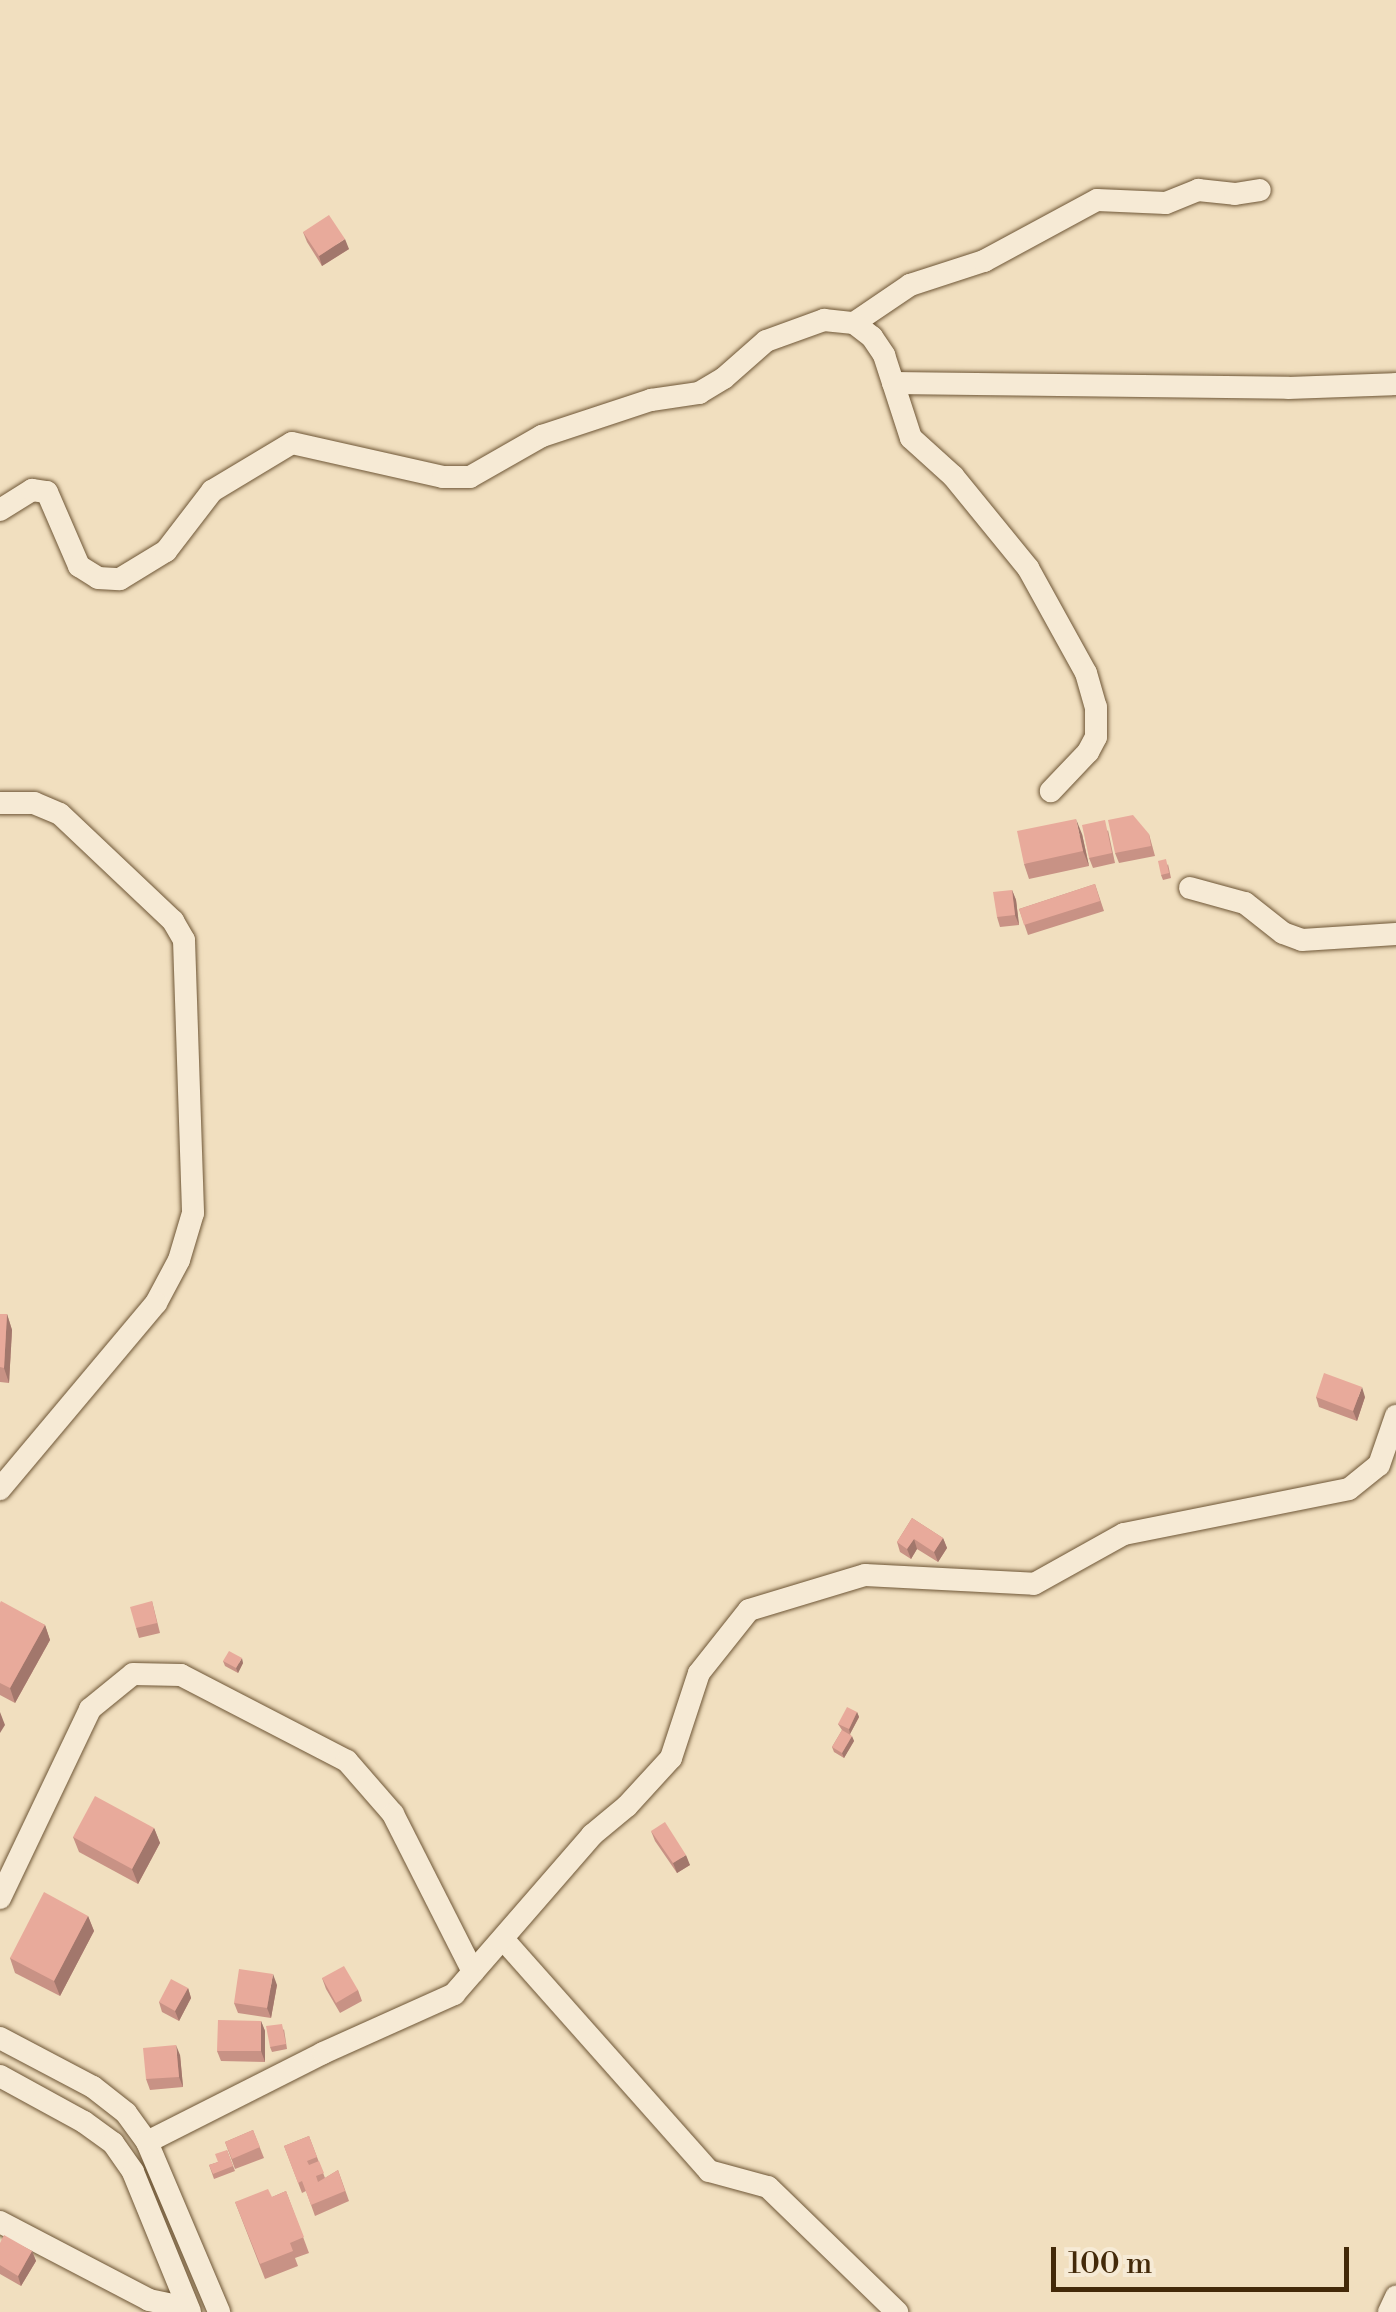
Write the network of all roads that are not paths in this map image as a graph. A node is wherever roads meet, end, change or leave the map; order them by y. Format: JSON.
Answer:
{"nodes":[{"id":1,"x":1260,"y":190,"type":"dead end"},
{"id":2,"x":854,"y":323,"type":"junction"},
{"id":3,"x":893,"y":384,"type":"junction"},
{"id":4,"x":1396,"y":384,"type":"edge"},
{"id":5,"x":0,"y":510,"type":"edge"},
{"id":6,"x":1051,"y":792,"type":"dead end"},
{"id":7,"x":0,"y":802,"type":"edge"},
{"id":8,"x":1190,"y":888,"type":"dead end"},
{"id":9,"x":1396,"y":934,"type":"edge"},
{"id":10,"x":1396,"y":1416,"type":"edge"},
{"id":11,"x":0,"y":1489,"type":"edge"},
{"id":12,"x":0,"y":1898,"type":"edge"},
{"id":13,"x":503,"y":1939,"type":"junction"},
{"id":14,"x":473,"y":1972,"type":"junction"},
{"id":15,"x":0,"y":2038,"type":"edge"},
{"id":16,"x":0,"y":2076,"type":"edge"},
{"id":17,"x":148,"y":2142,"type":"junction"},
{"id":18,"x":0,"y":2222,"type":"edge"},
{"id":19,"x":1396,"y":2296,"type":"edge"},
{"id":20,"x":189,"y":2310,"type":"edge"},
{"id":21,"x":219,"y":2312,"type":"edge"},
{"id":22,"x":898,"y":2312,"type":"edge"},
{"id":23,"x":1389,"y":2312,"type":"edge"}],
"edges":[{"from":1,"to":2,"type":"street"},
{"from":2,"to":3,"type":"street"},
{"from":2,"to":5,"type":"street"},
{"from":3,"to":4,"type":"street"},
{"from":3,"to":6,"type":"street"},
{"from":7,"to":11,"type":"street"},
{"from":8,"to":9,"type":"street"},
{"from":10,"to":13,"type":"street"},
{"from":12,"to":14,"type":"street"},
{"from":13,"to":14,"type":"street"},
{"from":13,"to":22,"type":"street"},
{"from":14,"to":17,"type":"street"},
{"from":15,"to":17,"type":"street"},
{"from":16,"to":20,"type":"street"},
{"from":17,"to":21,"type":"street"},
{"from":18,"to":20,"type":"street"},
{"from":19,"to":23,"type":"street"}]}
